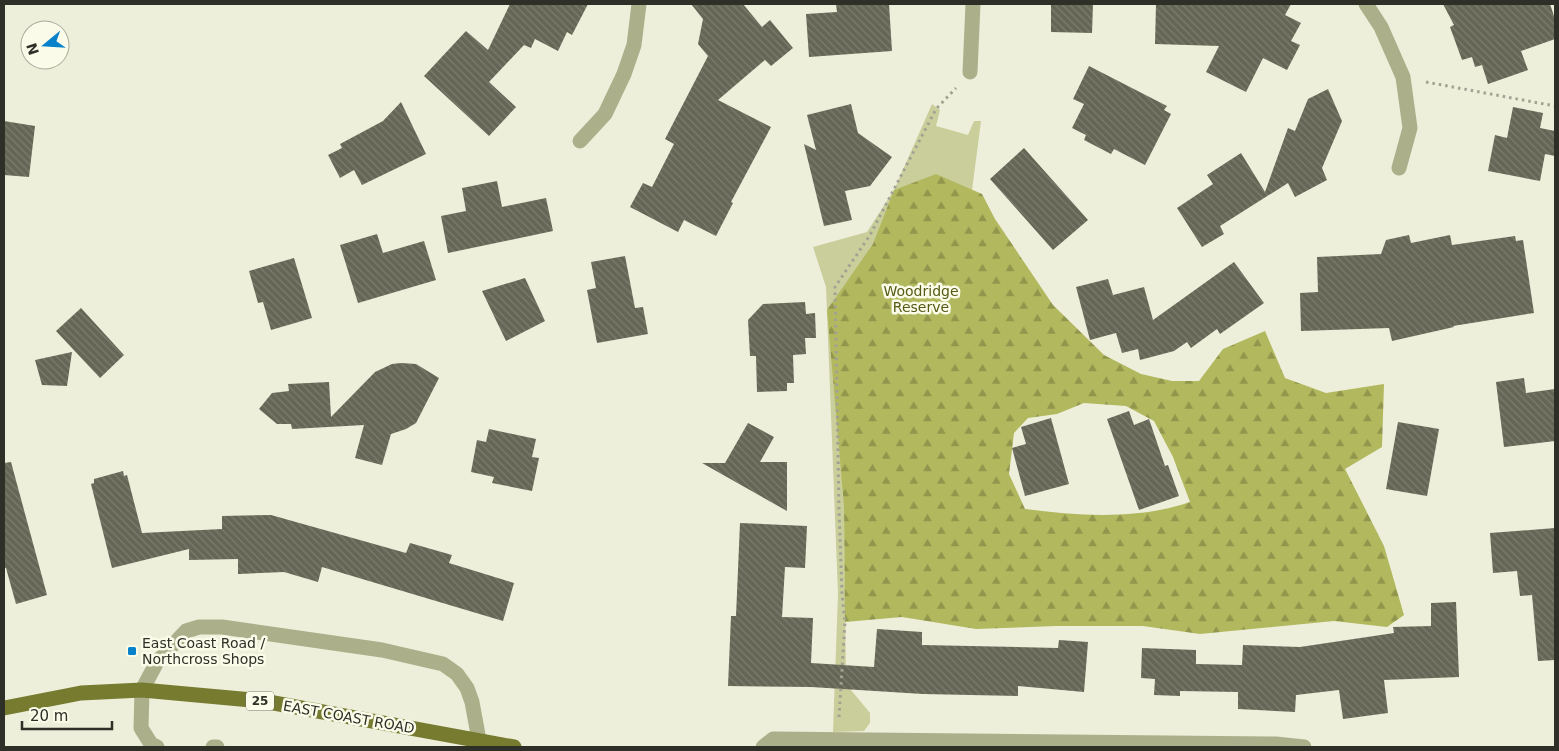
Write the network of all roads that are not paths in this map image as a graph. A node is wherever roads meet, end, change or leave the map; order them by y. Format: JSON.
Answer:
{"nodes":[{"id":1,"x":639,"y":4,"type":"edge"},
{"id":2,"x":973,"y":4,"type":"edge"},
{"id":3,"x":1366,"y":4,"type":"edge"},
{"id":4,"x":970,"y":72,"type":"road end"},
{"id":5,"x":580,"y":141,"type":"dead end"},
{"id":6,"x":1399,"y":168,"type":"dead end"},
{"id":7,"x":142,"y":690,"type":"junction"},
{"id":8,"x":4,"y":708,"type":"edge"},
{"id":9,"x":479,"y":740,"type":"junction"},
{"id":10,"x":156,"y":747,"type":"edge"},
{"id":11,"x":514,"y":747,"type":"edge"},
{"id":12,"x":763,"y":747,"type":"edge"},
{"id":13,"x":1304,"y":747,"type":"edge"}],
"edges":[{"from":1,"to":5,"type":"street"},
{"from":2,"to":4,"type":"street"},
{"from":3,"to":6,"type":"street"},
{"from":7,"to":8,"type":"main road","name":"EAST COAST ROAD","number":"25"},
{"from":7,"to":9,"type":"main road","name":"EAST COAST ROAD","number":"25"},
{"from":7,"to":9,"type":"street"},
{"from":7,"to":10,"type":"street"},
{"from":9,"to":11,"type":"main road","name":"EAST COAST ROAD","number":"25"},
{"from":12,"to":13,"type":"street"}]}
